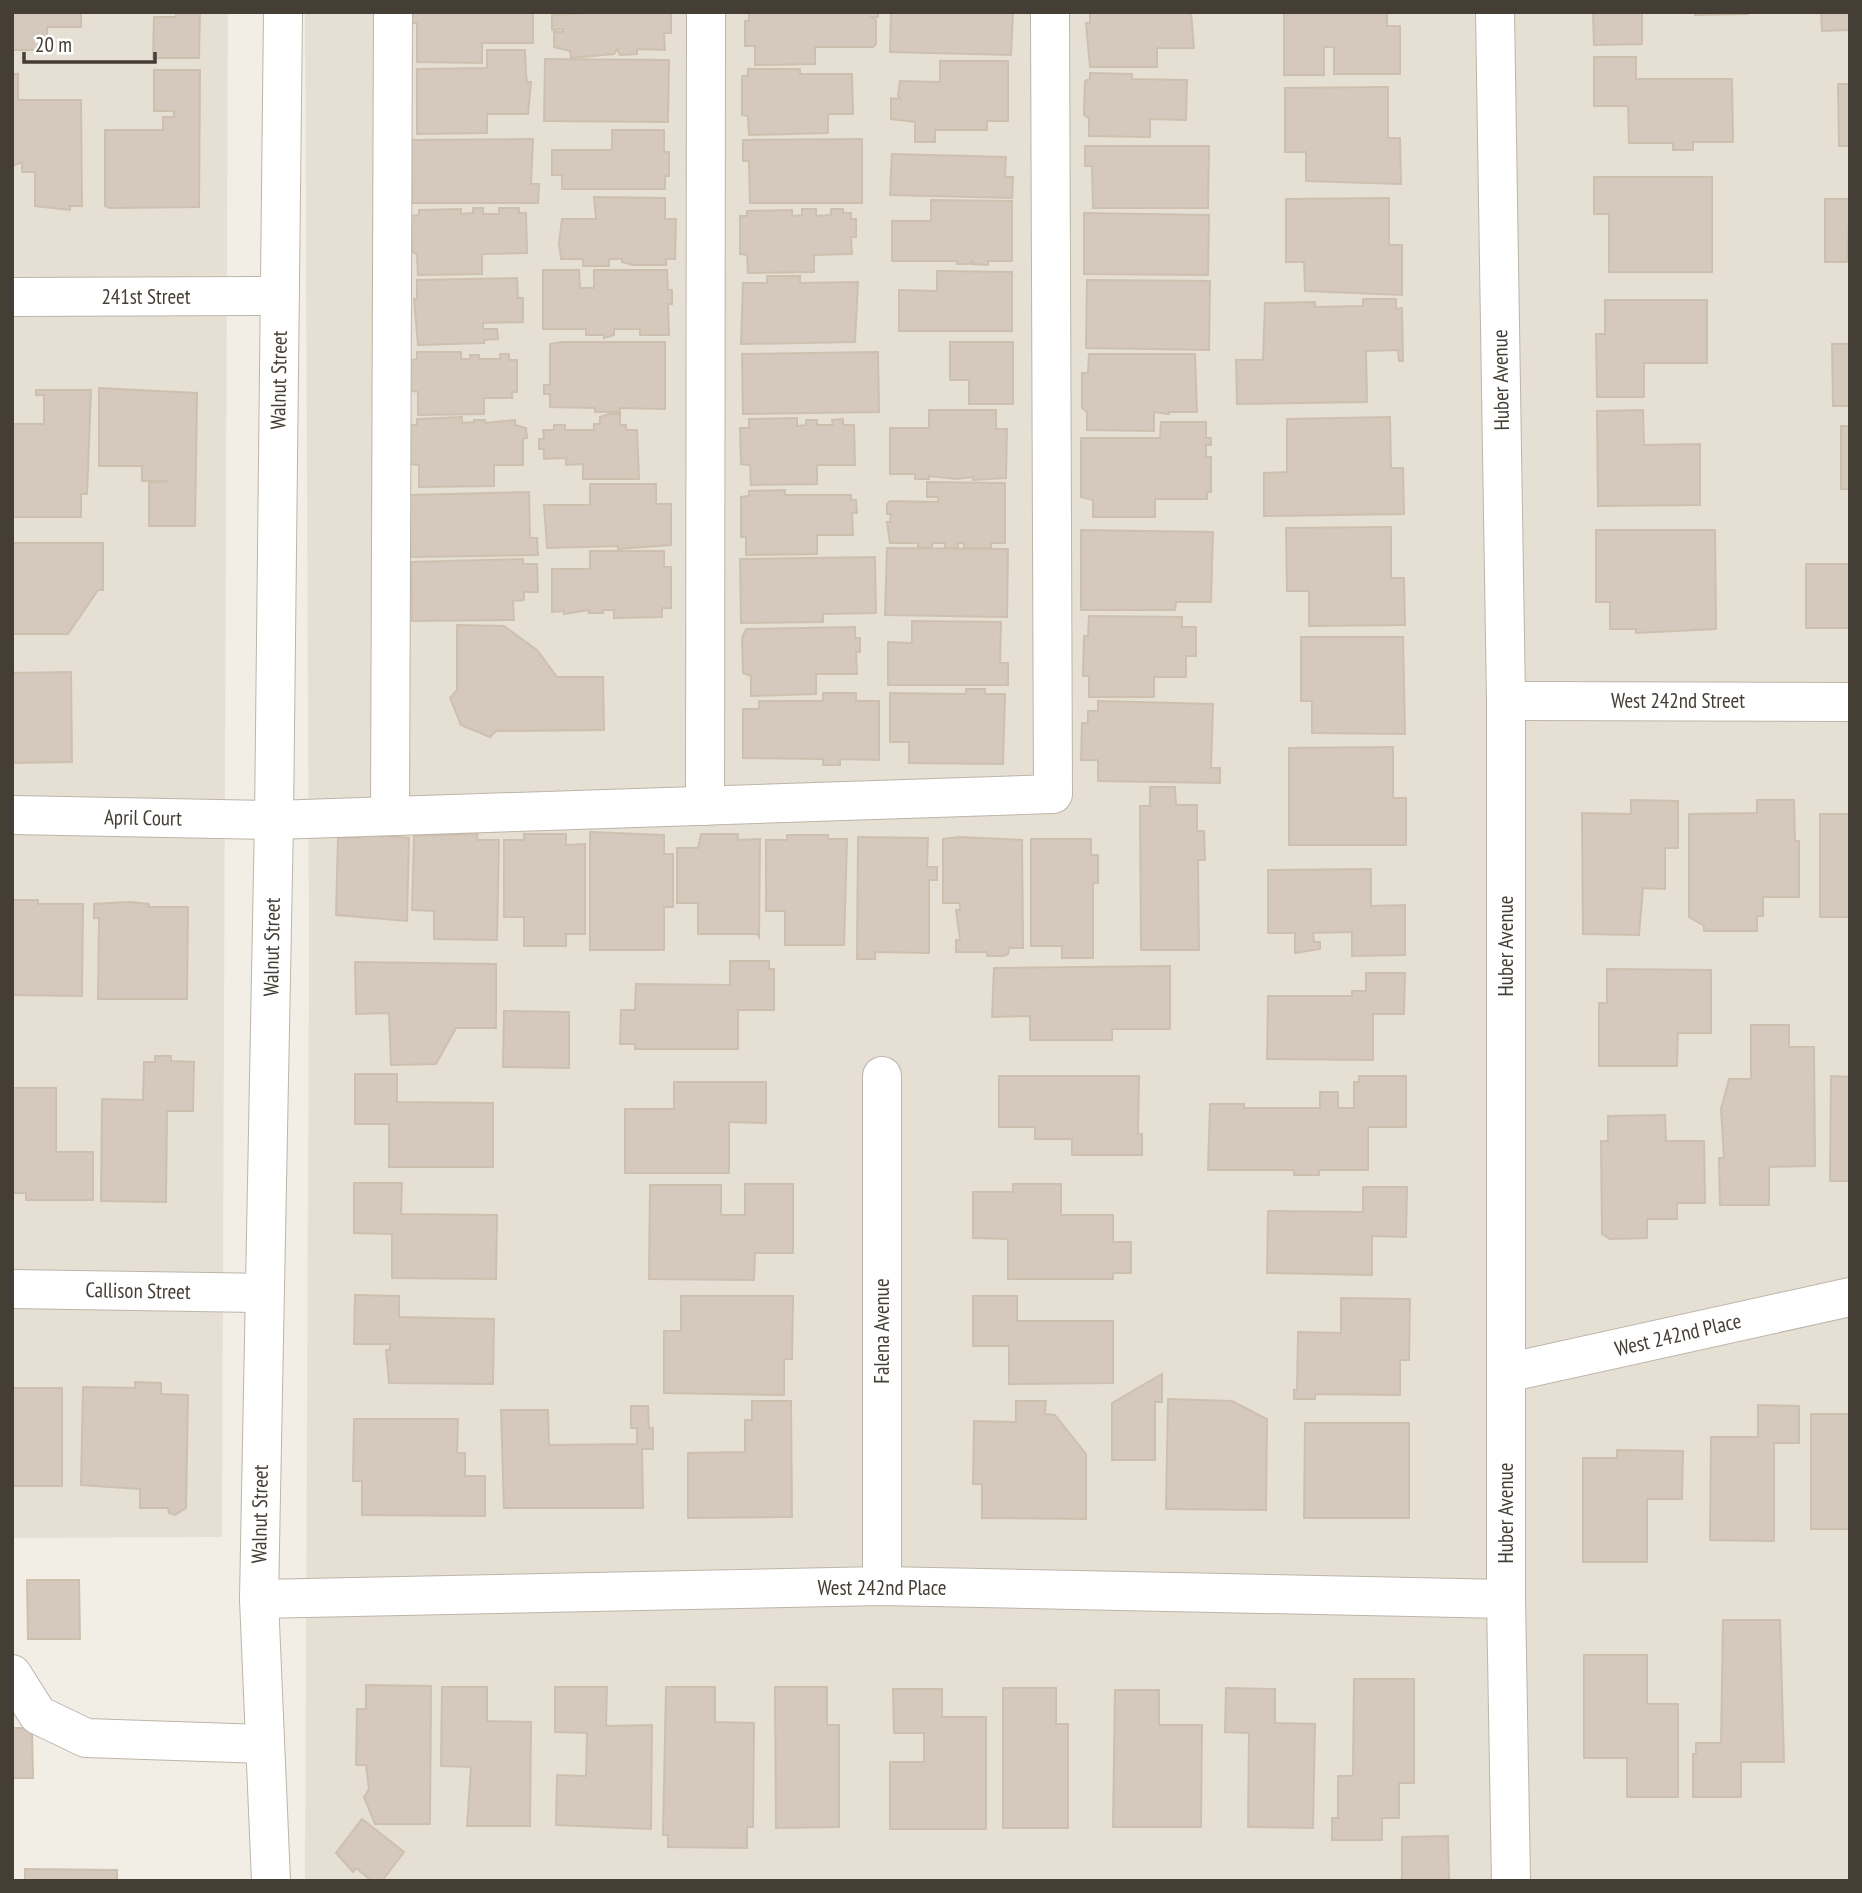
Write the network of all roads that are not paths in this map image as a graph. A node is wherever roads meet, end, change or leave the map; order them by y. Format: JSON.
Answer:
{"nodes":[{"id":1,"x":283,"y":12,"type":"edge"},
{"id":2,"x":393,"y":12,"type":"edge"},
{"id":3,"x":706,"y":12,"type":"edge"},
{"id":4,"x":1050,"y":12,"type":"edge"},
{"id":5,"x":1495,"y":12,"type":"edge"},
{"id":6,"x":280,"y":296,"type":"junction"},
{"id":7,"x":12,"y":297,"type":"edge"},
{"id":8,"x":1506,"y":701,"type":"junction"},
{"id":9,"x":1850,"y":702,"type":"edge"},
{"id":10,"x":705,"y":806,"type":"junction"},
{"id":11,"x":12,"y":815,"type":"edge"},
{"id":12,"x":390,"y":816,"type":"junction"},
{"id":13,"x":274,"y":820,"type":"junction"},
{"id":14,"x":882,"y":1076,"type":"dead end"},
{"id":15,"x":12,"y":1289,"type":"edge"},
{"id":16,"x":264,"y":1293,"type":"junction"},
{"id":17,"x":1850,"y":1297,"type":"edge"},
{"id":18,"x":1506,"y":1373,"type":"junction"},
{"id":19,"x":882,"y":1586,"type":"junction"},
{"id":20,"x":259,"y":1599,"type":"junction"},
{"id":21,"x":1506,"y":1599,"type":"junction"},
{"id":22,"x":12,"y":1674,"type":"edge"},
{"id":23,"x":265,"y":1744,"type":"junction"},
{"id":24,"x":271,"y":1881,"type":"edge"},
{"id":25,"x":1511,"y":1881,"type":"edge"}],
"edges":[{"from":1,"to":6,"type":"street","name":"Walnut Street"},
{"from":2,"to":12,"type":"street"},
{"from":3,"to":10,"type":"street"},
{"from":4,"to":10,"type":"street","name":"April Court"},
{"from":5,"to":8,"type":"street","name":"Huber Avenue"},
{"from":6,"to":7,"type":"street","name":"241st Street"},
{"from":6,"to":13,"type":"street","name":"Walnut Street"},
{"from":8,"to":9,"type":"street","name":"West 242nd Street"},
{"from":8,"to":18,"type":"street","name":"Huber Avenue"},
{"from":10,"to":12,"type":"street","name":"April Court"},
{"from":11,"to":13,"type":"street","name":"April Court"},
{"from":12,"to":13,"type":"street","name":"April Court"},
{"from":13,"to":16,"type":"street","name":"Walnut Street"},
{"from":14,"to":19,"type":"street","name":"Falena Avenue"},
{"from":15,"to":16,"type":"street","name":"Callison Street"},
{"from":16,"to":20,"type":"street","name":"Walnut Street"},
{"from":17,"to":18,"type":"street","name":"West 242nd Place"},
{"from":18,"to":21,"type":"street","name":"Huber Avenue"},
{"from":19,"to":20,"type":"street","name":"West 242nd Place"},
{"from":19,"to":21,"type":"street","name":"West 242nd Place"},
{"from":20,"to":23,"type":"street","name":"Walnut Street"},
{"from":21,"to":25,"type":"street","name":"Huber Avenue"},
{"from":22,"to":23,"type":"street"},
{"from":23,"to":24,"type":"street","name":"Walnut Street"}]}
